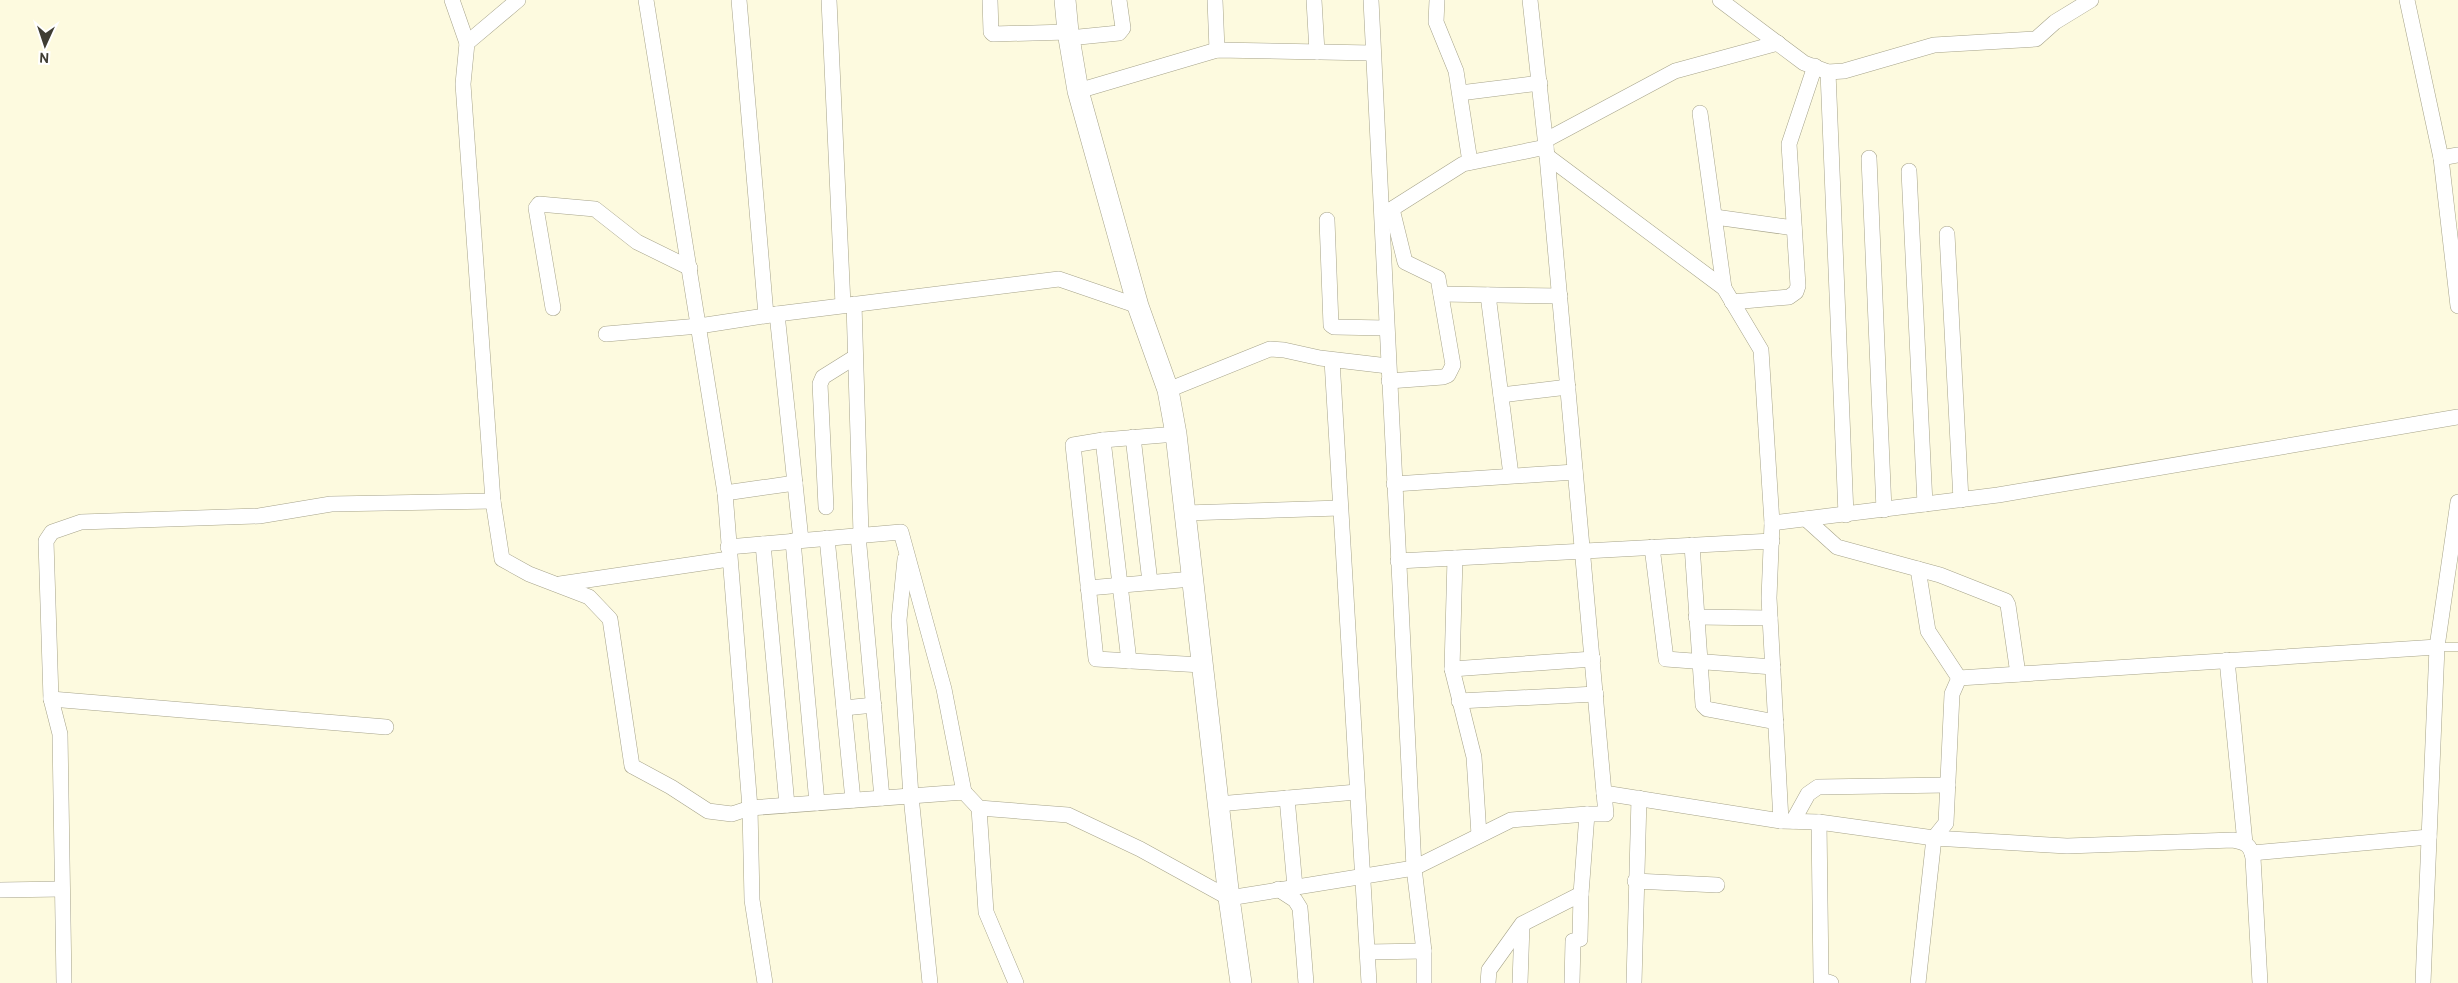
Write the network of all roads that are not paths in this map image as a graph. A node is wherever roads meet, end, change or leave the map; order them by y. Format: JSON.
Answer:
{"nodes":[{"id":1,"x":452,"y":0,"type":"edge"},
{"id":2,"x":518,"y":0,"type":"edge"},
{"id":3,"x":646,"y":0,"type":"edge"},
{"id":4,"x":739,"y":0,"type":"edge"},
{"id":5,"x":829,"y":0,"type":"edge"},
{"id":6,"x":990,"y":0,"type":"edge"},
{"id":7,"x":1065,"y":0,"type":"edge"},
{"id":8,"x":1119,"y":0,"type":"edge"},
{"id":9,"x":1215,"y":0,"type":"edge"},
{"id":10,"x":1314,"y":0,"type":"edge"},
{"id":11,"x":1371,"y":0,"type":"edge"},
{"id":12,"x":1437,"y":0,"type":"edge"},
{"id":13,"x":1530,"y":0,"type":"edge"},
{"id":14,"x":2091,"y":0,"type":"edge"},
{"id":15,"x":2407,"y":0,"type":"edge"},
{"id":16,"x":1725,"y":2,"type":"edge"},
{"id":17,"x":1068,"y":35,"type":"junction"},
{"id":18,"x":467,"y":43,"type":"junction"},
{"id":19,"x":1778,"y":43,"type":"junction"},
{"id":20,"x":1216,"y":50,"type":"junction"},
{"id":21,"x":1317,"y":52,"type":"junction"},
{"id":22,"x":1372,"y":53,"type":"junction"},
{"id":23,"x":1821,"y":69,"type":"junction"},
{"id":24,"x":1540,"y":83,"type":"junction"},
{"id":25,"x":1078,"y":91,"type":"junction"},
{"id":26,"x":1460,"y":93,"type":"junction"},
{"id":27,"x":1700,"y":113,"type":"dead end"},
{"id":28,"x":1546,"y":147,"type":"junction"},
{"id":29,"x":2458,"y":155,"type":"edge"},
{"id":30,"x":1869,"y":158,"type":"dead end"},
{"id":31,"x":2441,"y":158,"type":"junction"},
{"id":32,"x":1470,"y":162,"type":"junction"},
{"id":33,"x":1909,"y":171,"type":"dead end"},
{"id":34,"x":1386,"y":213,"type":"junction"},
{"id":35,"x":1715,"y":217,"type":"junction"},
{"id":36,"x":1327,"y":220,"type":"dead end"},
{"id":37,"x":1794,"y":228,"type":"junction"},
{"id":38,"x":1947,"y":234,"type":"dead end"},
{"id":39,"x":690,"y":268,"type":"junction"},
{"id":40,"x":1724,"y":288,"type":"junction"},
{"id":41,"x":1441,"y":294,"type":"junction"},
{"id":42,"x":1488,"y":295,"type":"junction"},
{"id":43,"x":1560,"y":296,"type":"junction"},
{"id":44,"x":1732,"y":302,"type":"junction"},
{"id":45,"x":848,"y":305,"type":"junction"},
{"id":46,"x":1138,"y":306,"type":"junction"},
{"id":47,"x":2458,"y":306,"type":"edge"},
{"id":48,"x":553,"y":308,"type":"dead end"},
{"id":49,"x":772,"y":314,"type":"junction"},
{"id":50,"x":699,"y":326,"type":"junction"},
{"id":51,"x":1386,"y":328,"type":"junction"},
{"id":52,"x":606,"y":334,"type":"dead end"},
{"id":53,"x":855,"y":357,"type":"junction"},
{"id":54,"x":1332,"y":360,"type":"junction"},
{"id":55,"x":1388,"y":366,"type":"junction"},
{"id":56,"x":1389,"y":382,"type":"junction"},
{"id":57,"x":1568,"y":387,"type":"junction"},
{"id":58,"x":1168,"y":390,"type":"junction"},
{"id":59,"x":1501,"y":395,"type":"junction"},
{"id":60,"x":2458,"y":417,"type":"edge"},
{"id":61,"x":1176,"y":434,"type":"junction"},
{"id":62,"x":1133,"y":437,"type":"junction"},
{"id":63,"x":1103,"y":440,"type":"junction"},
{"id":64,"x":1575,"y":472,"type":"junction"},
{"id":65,"x":1511,"y":475,"type":"junction"},
{"id":66,"x":796,"y":483,"type":"junction"},
{"id":67,"x":1394,"y":484,"type":"junction"},
{"id":68,"x":724,"y":493,"type":"junction"},
{"id":69,"x":1962,"y":500,"type":"junction"},
{"id":70,"x":493,"y":501,"type":"junction"},
{"id":71,"x":2458,"y":502,"type":"edge"},
{"id":72,"x":1924,"y":504,"type":"junction"},
{"id":73,"x":826,"y":507,"type":"dead end"},
{"id":74,"x":1340,"y":508,"type":"junction"},
{"id":75,"x":1884,"y":510,"type":"junction"},
{"id":76,"x":1185,"y":513,"type":"junction"},
{"id":77,"x":1846,"y":515,"type":"junction"},
{"id":78,"x":1806,"y":520,"type":"junction"},
{"id":79,"x":1772,"y":524,"type":"junction"},
{"id":80,"x":859,"y":534,"type":"junction"},
{"id":81,"x":828,"y":538,"type":"junction"},
{"id":82,"x":797,"y":540,"type":"junction"},
{"id":83,"x":1772,"y":541,"type":"junction"},
{"id":84,"x":763,"y":544,"type":"junction"},
{"id":85,"x":1692,"y":545,"type":"junction"},
{"id":86,"x":1652,"y":547,"type":"junction"},
{"id":87,"x":906,"y":549,"type":"junction"},
{"id":88,"x":1583,"y":552,"type":"junction"},
{"id":89,"x":728,"y":553,"type":"junction"},
{"id":90,"x":1455,"y":558,"type":"junction"},
{"id":91,"x":1398,"y":561,"type":"junction"},
{"id":92,"x":1918,"y":570,"type":"junction"},
{"id":93,"x":1192,"y":579,"type":"junction"},
{"id":94,"x":1150,"y":582,"type":"junction"},
{"id":95,"x":557,"y":584,"type":"junction"},
{"id":96,"x":1120,"y":584,"type":"junction"},
{"id":97,"x":1088,"y":588,"type":"junction"},
{"id":98,"x":1696,"y":616,"type":"junction"},
{"id":99,"x":1770,"y":618,"type":"junction"},
{"id":100,"x":2437,"y":647,"type":"junction"},
{"id":101,"x":2458,"y":647,"type":"edge"},
{"id":102,"x":1593,"y":659,"type":"junction"},
{"id":103,"x":2227,"y":660,"type":"junction"},
{"id":104,"x":1129,"y":661,"type":"junction"},
{"id":105,"x":1700,"y":662,"type":"junction"},
{"id":106,"x":1202,"y":665,"type":"junction"},
{"id":107,"x":1773,"y":667,"type":"junction"},
{"id":108,"x":1452,"y":669,"type":"junction"},
{"id":109,"x":2018,"y":674,"type":"junction"},
{"id":110,"x":1959,"y":678,"type":"junction"},
{"id":111,"x":1596,"y":694,"type":"junction"},
{"id":112,"x":51,"y":699,"type":"junction"},
{"id":113,"x":1459,"y":701,"type":"junction"},
{"id":114,"x":874,"y":705,"type":"junction"},
{"id":115,"x":844,"y":708,"type":"junction"},
{"id":116,"x":1776,"y":722,"type":"junction"},
{"id":117,"x":386,"y":727,"type":"dead end"},
{"id":118,"x":1948,"y":785,"type":"junction"},
{"id":119,"x":964,"y":792,"type":"junction"},
{"id":120,"x":1357,"y":792,"type":"junction"},
{"id":121,"x":1604,"y":793,"type":"junction"},
{"id":122,"x":910,"y":796,"type":"junction"},
{"id":123,"x":882,"y":798,"type":"junction"},
{"id":124,"x":1287,"y":798,"type":"junction"},
{"id":125,"x":1639,"y":798,"type":"junction"},
{"id":126,"x":853,"y":800,"type":"junction"},
{"id":127,"x":817,"y":803,"type":"junction"},
{"id":128,"x":1218,"y":804,"type":"junction"},
{"id":129,"x":787,"y":805,"type":"junction"},
{"id":130,"x":750,"y":808,"type":"junction"},
{"id":131,"x":979,"y":808,"type":"junction"},
{"id":132,"x":1588,"y":814,"type":"junction"},
{"id":133,"x":1787,"y":821,"type":"junction"},
{"id":134,"x":1819,"y":822,"type":"junction"},
{"id":135,"x":1479,"y":835,"type":"junction"},
{"id":136,"x":2429,"y":837,"type":"junction"},
{"id":137,"x":1934,"y":838,"type":"junction"},
{"id":138,"x":2249,"y":848,"type":"junction"},
{"id":139,"x":1414,"y":868,"type":"junction"},
{"id":140,"x":1362,"y":878,"type":"junction"},
{"id":141,"x":1636,"y":882,"type":"junction"},
{"id":142,"x":1717,"y":885,"type":"dead end"},
{"id":143,"x":1295,"y":887,"type":"junction"},
{"id":144,"x":62,"y":889,"type":"junction"},
{"id":145,"x":1278,"y":889,"type":"junction"},
{"id":146,"x":0,"y":890,"type":"edge"},
{"id":147,"x":1581,"y":894,"type":"junction"},
{"id":148,"x":1229,"y":898,"type":"junction"},
{"id":149,"x":1522,"y":924,"type":"junction"},
{"id":150,"x":1424,"y":951,"type":"junction"},
{"id":151,"x":1368,"y":952,"type":"junction"},
{"id":152,"x":64,"y":983,"type":"edge"},
{"id":153,"x":765,"y":983,"type":"edge"},
{"id":154,"x":930,"y":983,"type":"edge"},
{"id":155,"x":1016,"y":983,"type":"edge"},
{"id":156,"x":1241,"y":983,"type":"edge"},
{"id":157,"x":1306,"y":983,"type":"edge"},
{"id":158,"x":1369,"y":983,"type":"edge"},
{"id":159,"x":1424,"y":983,"type":"edge"},
{"id":160,"x":1488,"y":983,"type":"edge"},
{"id":161,"x":1520,"y":983,"type":"edge"},
{"id":162,"x":1572,"y":983,"type":"edge"},
{"id":163,"x":1634,"y":983,"type":"edge"},
{"id":164,"x":1831,"y":983,"type":"edge"},
{"id":165,"x":1918,"y":983,"type":"edge"},
{"id":166,"x":2260,"y":983,"type":"edge"},
{"id":167,"x":2423,"y":983,"type":"edge"}],
"edges":[{"from":1,"to":18,"type":"street"},
{"from":2,"to":18,"type":"street"},
{"from":3,"to":39,"type":"street"},
{"from":4,"to":49,"type":"street"},
{"from":5,"to":45,"type":"street"},
{"from":6,"to":17,"type":"street"},
{"from":7,"to":17,"type":"street"},
{"from":8,"to":17,"type":"street"},
{"from":9,"to":20,"type":"street"},
{"from":10,"to":21,"type":"street"},
{"from":11,"to":22,"type":"street"},
{"from":12,"to":26,"type":"street"},
{"from":13,"to":24,"type":"street"},
{"from":14,"to":23,"type":"street"},
{"from":15,"to":31,"type":"street"},
{"from":16,"to":19,"type":"street"},
{"from":17,"to":25,"type":"street"},
{"from":18,"to":70,"type":"street"},
{"from":19,"to":23,"type":"street"},
{"from":19,"to":28,"type":"street"},
{"from":20,"to":21,"type":"street"},
{"from":20,"to":25,"type":"street"},
{"from":21,"to":22,"type":"street"},
{"from":22,"to":34,"type":"street"},
{"from":23,"to":37,"type":"street"},
{"from":23,"to":77,"type":"street"},
{"from":24,"to":26,"type":"street"},
{"from":24,"to":28,"type":"street"},
{"from":25,"to":46,"type":"street"},
{"from":26,"to":32,"type":"street"},
{"from":27,"to":35,"type":"street"},
{"from":28,"to":32,"type":"street"},
{"from":28,"to":40,"type":"street"},
{"from":28,"to":43,"type":"street"},
{"from":29,"to":31,"type":"street"},
{"from":30,"to":75,"type":"street"},
{"from":31,"to":47,"type":"street"},
{"from":32,"to":34,"type":"street"},
{"from":33,"to":72,"type":"street"},
{"from":34,"to":41,"type":"street"},
{"from":34,"to":51,"type":"street"},
{"from":35,"to":37,"type":"street"},
{"from":35,"to":40,"type":"street"},
{"from":36,"to":51,"type":"street"},
{"from":37,"to":44,"type":"street"},
{"from":38,"to":69,"type":"street"},
{"from":39,"to":48,"type":"street"},
{"from":39,"to":50,"type":"street"},
{"from":40,"to":44,"type":"street"},
{"from":41,"to":42,"type":"street"},
{"from":41,"to":56,"type":"street"},
{"from":42,"to":43,"type":"street"},
{"from":42,"to":59,"type":"street"},
{"from":43,"to":57,"type":"street"},
{"from":44,"to":79,"type":"street"},
{"from":45,"to":46,"type":"street"},
{"from":45,"to":49,"type":"street"},
{"from":45,"to":53,"type":"street"},
{"from":46,"to":58,"type":"street"},
{"from":49,"to":50,"type":"street"},
{"from":49,"to":66,"type":"street"},
{"from":50,"to":52,"type":"street"},
{"from":50,"to":68,"type":"street"},
{"from":51,"to":55,"type":"street"},
{"from":53,"to":73,"type":"street"},
{"from":53,"to":80,"type":"street"},
{"from":54,"to":55,"type":"street"},
{"from":54,"to":58,"type":"street"},
{"from":54,"to":74,"type":"street"},
{"from":55,"to":56,"type":"street"},
{"from":56,"to":67,"type":"street"},
{"from":57,"to":59,"type":"street"},
{"from":57,"to":64,"type":"street"},
{"from":58,"to":61,"type":"street"},
{"from":59,"to":65,"type":"street"},
{"from":60,"to":69,"type":"street"},
{"from":61,"to":62,"type":"street"},
{"from":61,"to":76,"type":"street"},
{"from":62,"to":63,"type":"street"},
{"from":62,"to":94,"type":"street"},
{"from":63,"to":96,"type":"street"},
{"from":63,"to":97,"type":"street"},
{"from":64,"to":65,"type":"street"},
{"from":64,"to":88,"type":"street"},
{"from":65,"to":67,"type":"street"},
{"from":66,"to":68,"type":"street"},
{"from":66,"to":82,"type":"street"},
{"from":67,"to":91,"type":"street"},
{"from":68,"to":89,"type":"street"},
{"from":69,"to":72,"type":"street"},
{"from":70,"to":95,"type":"street"},
{"from":70,"to":112,"type":"street"},
{"from":71,"to":100,"type":"street"},
{"from":72,"to":75,"type":"street"},
{"from":74,"to":76,"type":"street"},
{"from":74,"to":120,"type":"street"},
{"from":75,"to":77,"type":"street"},
{"from":76,"to":93,"type":"street"},
{"from":77,"to":78,"type":"street"},
{"from":78,"to":79,"type":"street"},
{"from":78,"to":92,"type":"street"},
{"from":79,"to":83,"type":"street"},
{"from":80,"to":81,"type":"street"},
{"from":80,"to":87,"type":"street"},
{"from":80,"to":114,"type":"street"},
{"from":81,"to":82,"type":"street"},
{"from":81,"to":115,"type":"street"},
{"from":82,"to":84,"type":"street"},
{"from":82,"to":127,"type":"street"},
{"from":83,"to":85,"type":"street"},
{"from":83,"to":99,"type":"street"},
{"from":84,"to":89,"type":"street"},
{"from":84,"to":129,"type":"street"},
{"from":85,"to":86,"type":"street"},
{"from":85,"to":98,"type":"street"},
{"from":86,"to":88,"type":"street"},
{"from":86,"to":105,"type":"street"},
{"from":87,"to":119,"type":"street"},
{"from":87,"to":122,"type":"street"},
{"from":88,"to":90,"type":"street"},
{"from":88,"to":102,"type":"street"},
{"from":89,"to":95,"type":"street"},
{"from":89,"to":130,"type":"street"},
{"from":90,"to":91,"type":"street"},
{"from":90,"to":108,"type":"street"},
{"from":91,"to":139,"type":"street"},
{"from":92,"to":109,"type":"street"},
{"from":92,"to":110,"type":"street"},
{"from":93,"to":94,"type":"street"},
{"from":93,"to":106,"type":"street"},
{"from":94,"to":96,"type":"street"},
{"from":95,"to":130,"type":"street"},
{"from":96,"to":97,"type":"street"},
{"from":96,"to":104,"type":"street"},
{"from":97,"to":104,"type":"street"},
{"from":98,"to":99,"type":"street"},
{"from":98,"to":105,"type":"street"},
{"from":99,"to":107,"type":"street"},
{"from":100,"to":101,"type":"lane"},
{"from":100,"to":103,"type":"street"},
{"from":100,"to":136,"type":"street"},
{"from":102,"to":108,"type":"street"},
{"from":102,"to":111,"type":"street"},
{"from":103,"to":109,"type":"street"},
{"from":103,"to":138,"type":"street"},
{"from":104,"to":106,"type":"street"},
{"from":105,"to":107,"type":"street"},
{"from":105,"to":116,"type":"street"},
{"from":106,"to":128,"type":"street"},
{"from":107,"to":116,"type":"street"},
{"from":108,"to":113,"type":"street"},
{"from":109,"to":110,"type":"street"},
{"from":110,"to":118,"type":"street"},
{"from":111,"to":113,"type":"street"},
{"from":111,"to":121,"type":"street"},
{"from":112,"to":117,"type":"street"},
{"from":112,"to":144,"type":"street"},
{"from":113,"to":135,"type":"street"},
{"from":114,"to":115,"type":"street"},
{"from":114,"to":123,"type":"street"},
{"from":115,"to":126,"type":"street"},
{"from":116,"to":133,"type":"street"},
{"from":118,"to":133,"type":"street"},
{"from":118,"to":137,"type":"street"},
{"from":119,"to":122,"type":"street"},
{"from":119,"to":131,"type":"street"},
{"from":120,"to":124,"type":"street"},
{"from":120,"to":140,"type":"street"},
{"from":121,"to":125,"type":"street"},
{"from":121,"to":132,"type":"street"},
{"from":122,"to":123,"type":"street"},
{"from":122,"to":154,"type":"street"},
{"from":123,"to":126,"type":"street"},
{"from":124,"to":128,"type":"street"},
{"from":124,"to":143,"type":"street"},
{"from":125,"to":133,"type":"street"},
{"from":125,"to":141,"type":"street"},
{"from":126,"to":127,"type":"street"},
{"from":127,"to":129,"type":"street"},
{"from":128,"to":148,"type":"street"},
{"from":129,"to":130,"type":"street"},
{"from":130,"to":153,"type":"street"},
{"from":131,"to":148,"type":"street"},
{"from":131,"to":155,"type":"street"},
{"from":132,"to":135,"type":"street"},
{"from":132,"to":147,"type":"street"},
{"from":133,"to":134,"type":"street"},
{"from":134,"to":137,"type":"street"},
{"from":134,"to":164,"type":"street"},
{"from":135,"to":139,"type":"street"},
{"from":136,"to":138,"type":"street"},
{"from":136,"to":167,"type":"street"},
{"from":137,"to":138,"type":"street"},
{"from":137,"to":165,"type":"street"},
{"from":138,"to":166,"type":"street"},
{"from":139,"to":140,"type":"street"},
{"from":139,"to":150,"type":"street"},
{"from":140,"to":143,"type":"street"},
{"from":140,"to":151,"type":"street"},
{"from":141,"to":142,"type":"street"},
{"from":141,"to":163,"type":"street"},
{"from":143,"to":145,"type":"street"},
{"from":144,"to":146,"type":"street"},
{"from":144,"to":152,"type":"street"},
{"from":145,"to":148,"type":"street"},
{"from":145,"to":157,"type":"street"},
{"from":147,"to":149,"type":"street"},
{"from":147,"to":162,"type":"street"},
{"from":148,"to":156,"type":"street"},
{"from":149,"to":160,"type":"street"},
{"from":149,"to":161,"type":"street"},
{"from":150,"to":151,"type":"street"},
{"from":150,"to":159,"type":"street"},
{"from":151,"to":158,"type":"street"}]}
